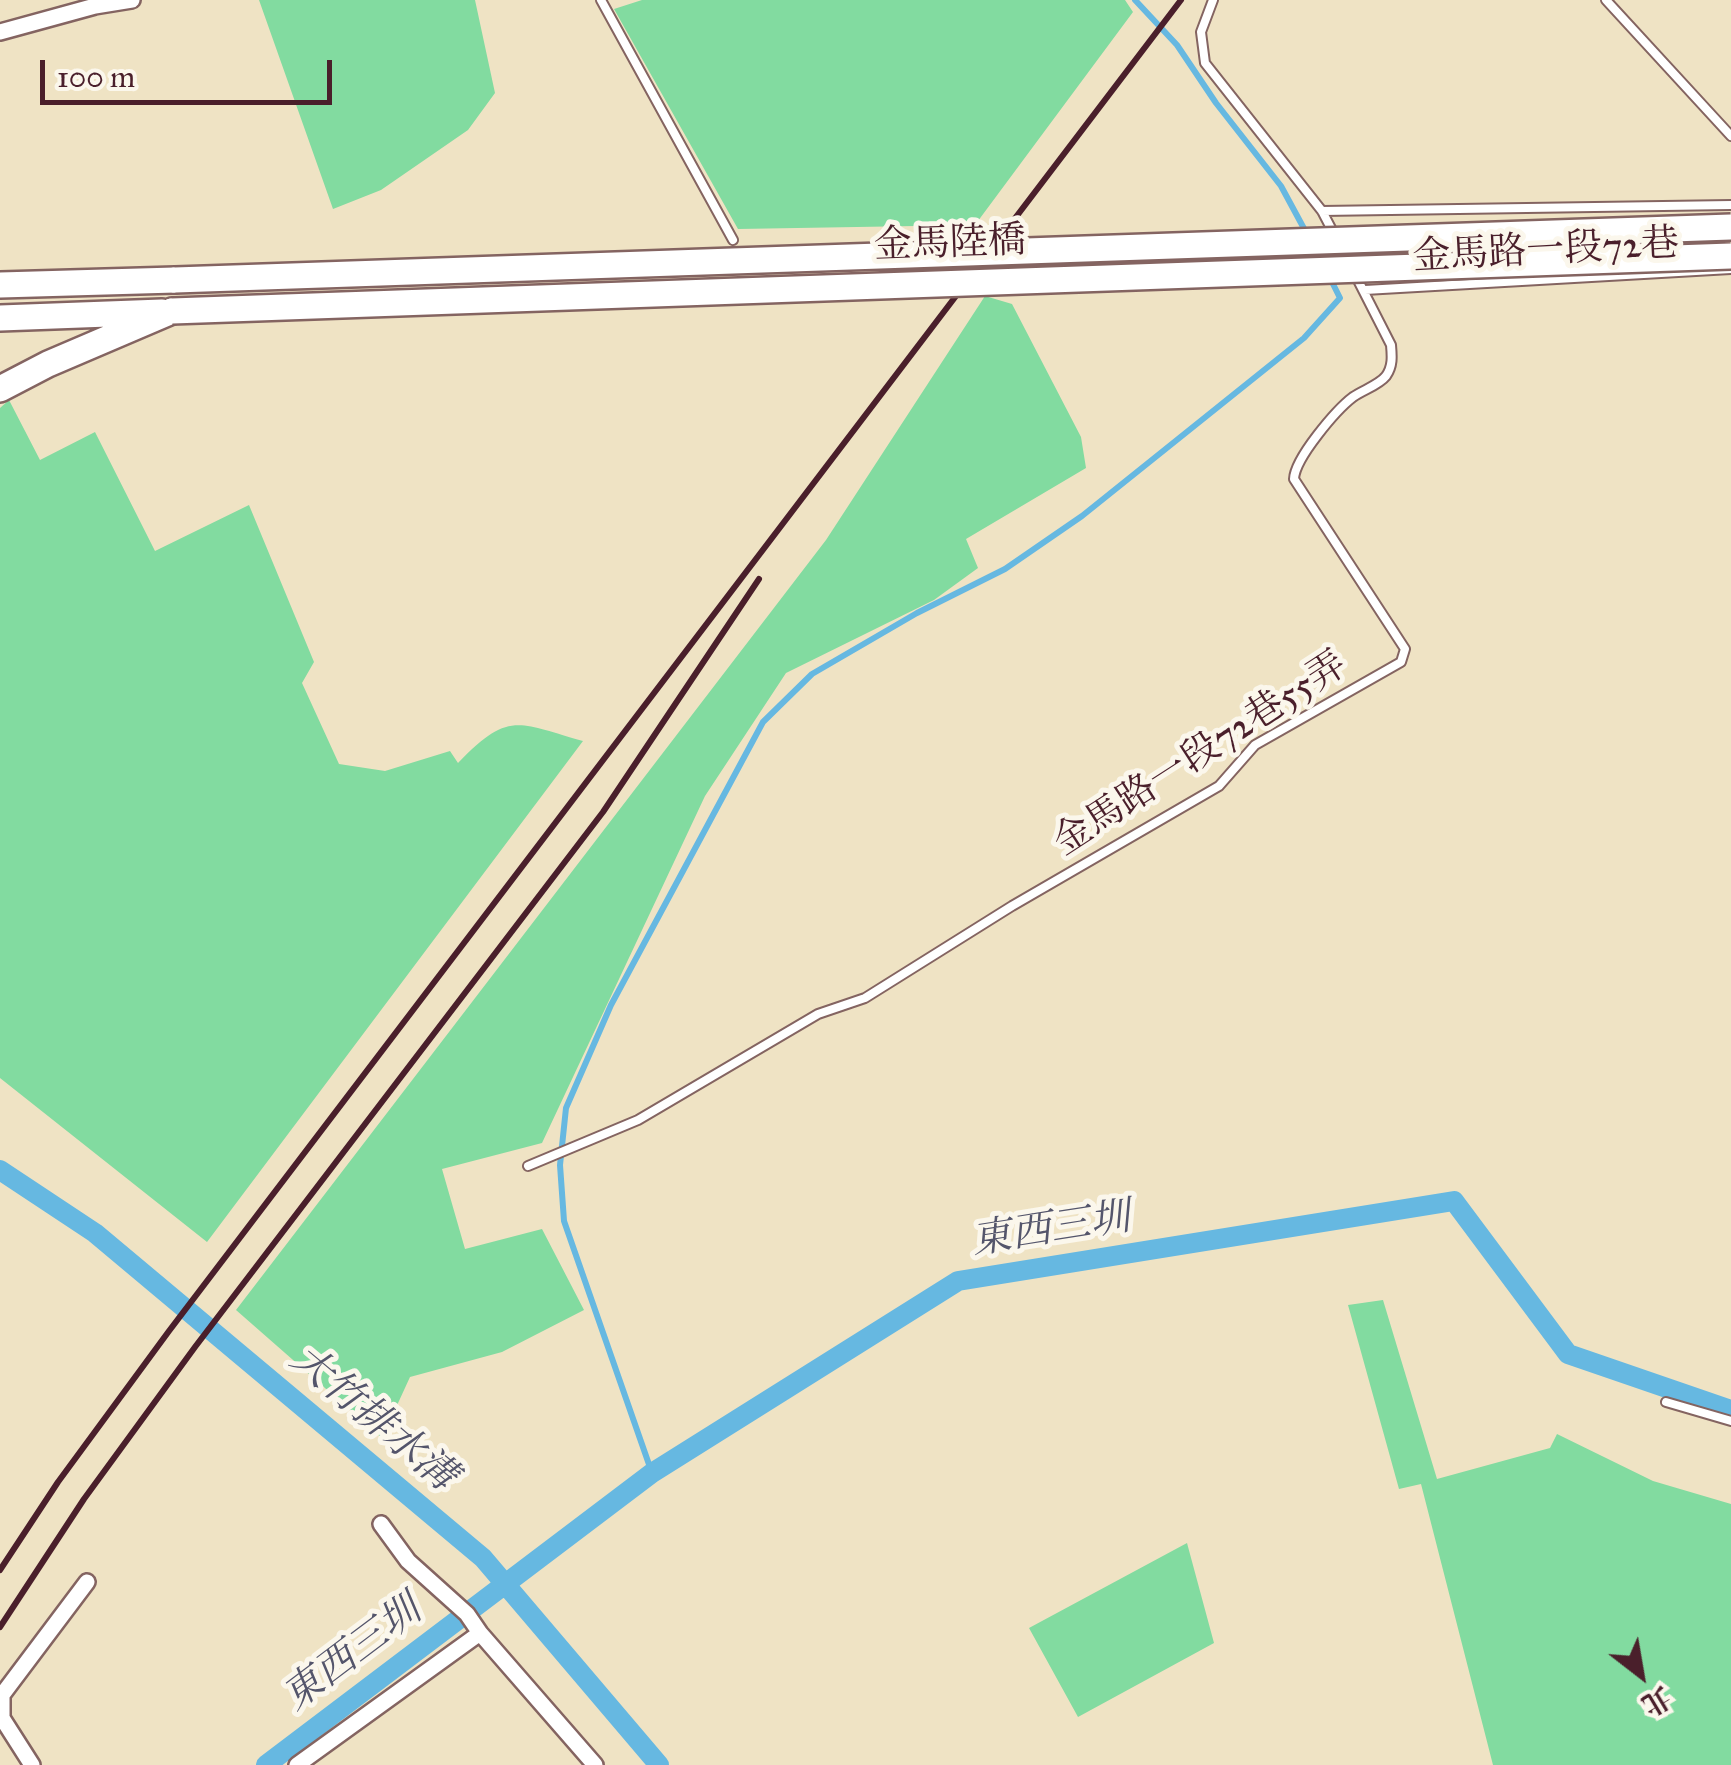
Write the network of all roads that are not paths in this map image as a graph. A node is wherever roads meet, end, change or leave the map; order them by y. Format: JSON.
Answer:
{"nodes":[{"id":1,"x":132,"y":0,"type":"edge"},
{"id":2,"x":601,"y":0,"type":"edge"},
{"id":3,"x":1213,"y":0,"type":"edge"},
{"id":4,"x":1606,"y":0,"type":"edge"},
{"id":5,"x":95,"y":3,"type":"edge"},
{"id":6,"x":0,"y":32,"type":"edge"},
{"id":7,"x":1731,"y":136,"type":"edge"},
{"id":8,"x":1731,"y":205,"type":"edge"},
{"id":9,"x":1322,"y":211,"type":"junction"},
{"id":10,"x":1731,"y":227,"type":"edge"},
{"id":11,"x":733,"y":240,"type":"dead end"},
{"id":12,"x":1731,"y":256,"type":"edge"},
{"id":13,"x":1731,"y":269,"type":"edge"},
{"id":14,"x":0,"y":286,"type":"edge"},
{"id":15,"x":1364,"y":290,"type":"junction"},
{"id":16,"x":172,"y":312,"type":"junction"},
{"id":17,"x":0,"y":318,"type":"edge"},
{"id":18,"x":0,"y":390,"type":"edge"},
{"id":19,"x":528,"y":1166,"type":"dead end"},
{"id":20,"x":1666,"y":1402,"type":"dead end"},
{"id":21,"x":1731,"y":1421,"type":"edge"},
{"id":22,"x":381,"y":1524,"type":"dead end"},
{"id":23,"x":87,"y":1582,"type":"dead end"},
{"id":24,"x":480,"y":1633,"type":"junction"},
{"id":25,"x":32,"y":1765,"type":"edge"},
{"id":26,"x":297,"y":1765,"type":"edge"},
{"id":27,"x":595,"y":1765,"type":"edge"}],
"edges":[{"from":1,"to":5,"type":"street"},
{"from":2,"to":11,"type":"lane"},
{"from":3,"to":9,"type":"lane"},
{"from":4,"to":7,"type":"lane"},
{"from":5,"to":6,"type":"street"},
{"from":8,"to":9,"type":"lane"},
{"from":9,"to":15,"type":"lane"},
{"from":10,"to":14,"type":"main road","name":"金馬陸橋","bridge":true},
{"from":12,"to":16,"type":"main road","name":"金馬陸橋","bridge":true},
{"from":13,"to":15,"type":"lane","name":"金馬路一段72巷"},
{"from":15,"to":19,"type":"lane","name":"金馬路一段72巷55弄"},
{"from":16,"to":17,"type":"main road","name":"金馬陸橋"},
{"from":16,"to":18,"type":"main road"},
{"from":20,"to":21,"type":"lane"},
{"from":22,"to":24,"type":"street"},
{"from":23,"to":25,"type":"street"},
{"from":24,"to":26,"type":"street"},
{"from":24,"to":27,"type":"street"}]}
